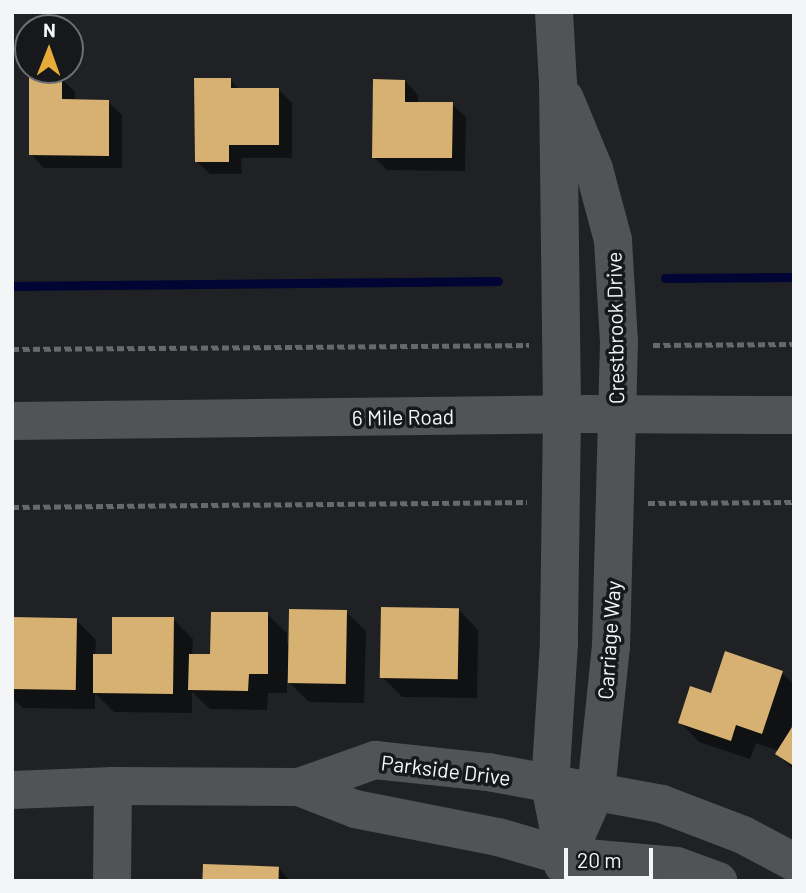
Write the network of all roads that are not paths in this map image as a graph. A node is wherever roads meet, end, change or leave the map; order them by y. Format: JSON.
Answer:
{"nodes":[{"id":1,"x":554,"y":12,"type":"edge"},
{"id":2,"x":558,"y":83,"type":"junction"},
{"id":3,"x":562,"y":415,"type":"junction"},
{"id":4,"x":616,"y":415,"type":"junction"},
{"id":5,"x":794,"y":415,"type":"edge"},
{"id":6,"x":12,"y":421,"type":"edge"},
{"id":7,"x":551,"y":785,"type":"junction"},
{"id":8,"x":113,"y":786,"type":"junction"},
{"id":9,"x":299,"y":786,"type":"junction"},
{"id":10,"x":12,"y":790,"type":"edge"},
{"id":11,"x":596,"y":791,"type":"junction"},
{"id":12,"x":794,"y":862,"type":"edge"},
{"id":13,"x":562,"y":869,"type":"edge"},
{"id":14,"x":112,"y":881,"type":"edge"},
{"id":15,"x":718,"y":881,"type":"edge"}],
"edges":[{"from":1,"to":2,"type":"street","name":"Crestbrook Drive"},
{"from":2,"to":3,"type":"street","name":"Crestbrook Drive"},
{"from":2,"to":4,"type":"street","name":"Crestbrook Drive"},
{"from":3,"to":4,"type":"street","name":"6 Mile Road"},
{"from":3,"to":6,"type":"street","name":"6 Mile Road"},
{"from":3,"to":7,"type":"street"},
{"from":4,"to":5,"type":"street","name":"6 Mile Road"},
{"from":4,"to":11,"type":"street","name":"Carriage Way"},
{"from":7,"to":9,"type":"street","name":"Parkside Drive"},
{"from":7,"to":11,"type":"street","name":"Parkside Drive"},
{"from":7,"to":13,"type":"street"},
{"from":8,"to":9,"type":"street","name":"Parkside Drive"},
{"from":8,"to":10,"type":"street","name":"Parkside Drive"},
{"from":8,"to":14,"type":"street"},
{"from":9,"to":13,"type":"street","name":"Parkside Drive"},
{"from":11,"to":12,"type":"street","name":"Parkside Drive"},
{"from":11,"to":13,"type":"street","name":"Carriage Way"},
{"from":13,"to":15,"type":"street","name":"Parkside Drive"}]}
